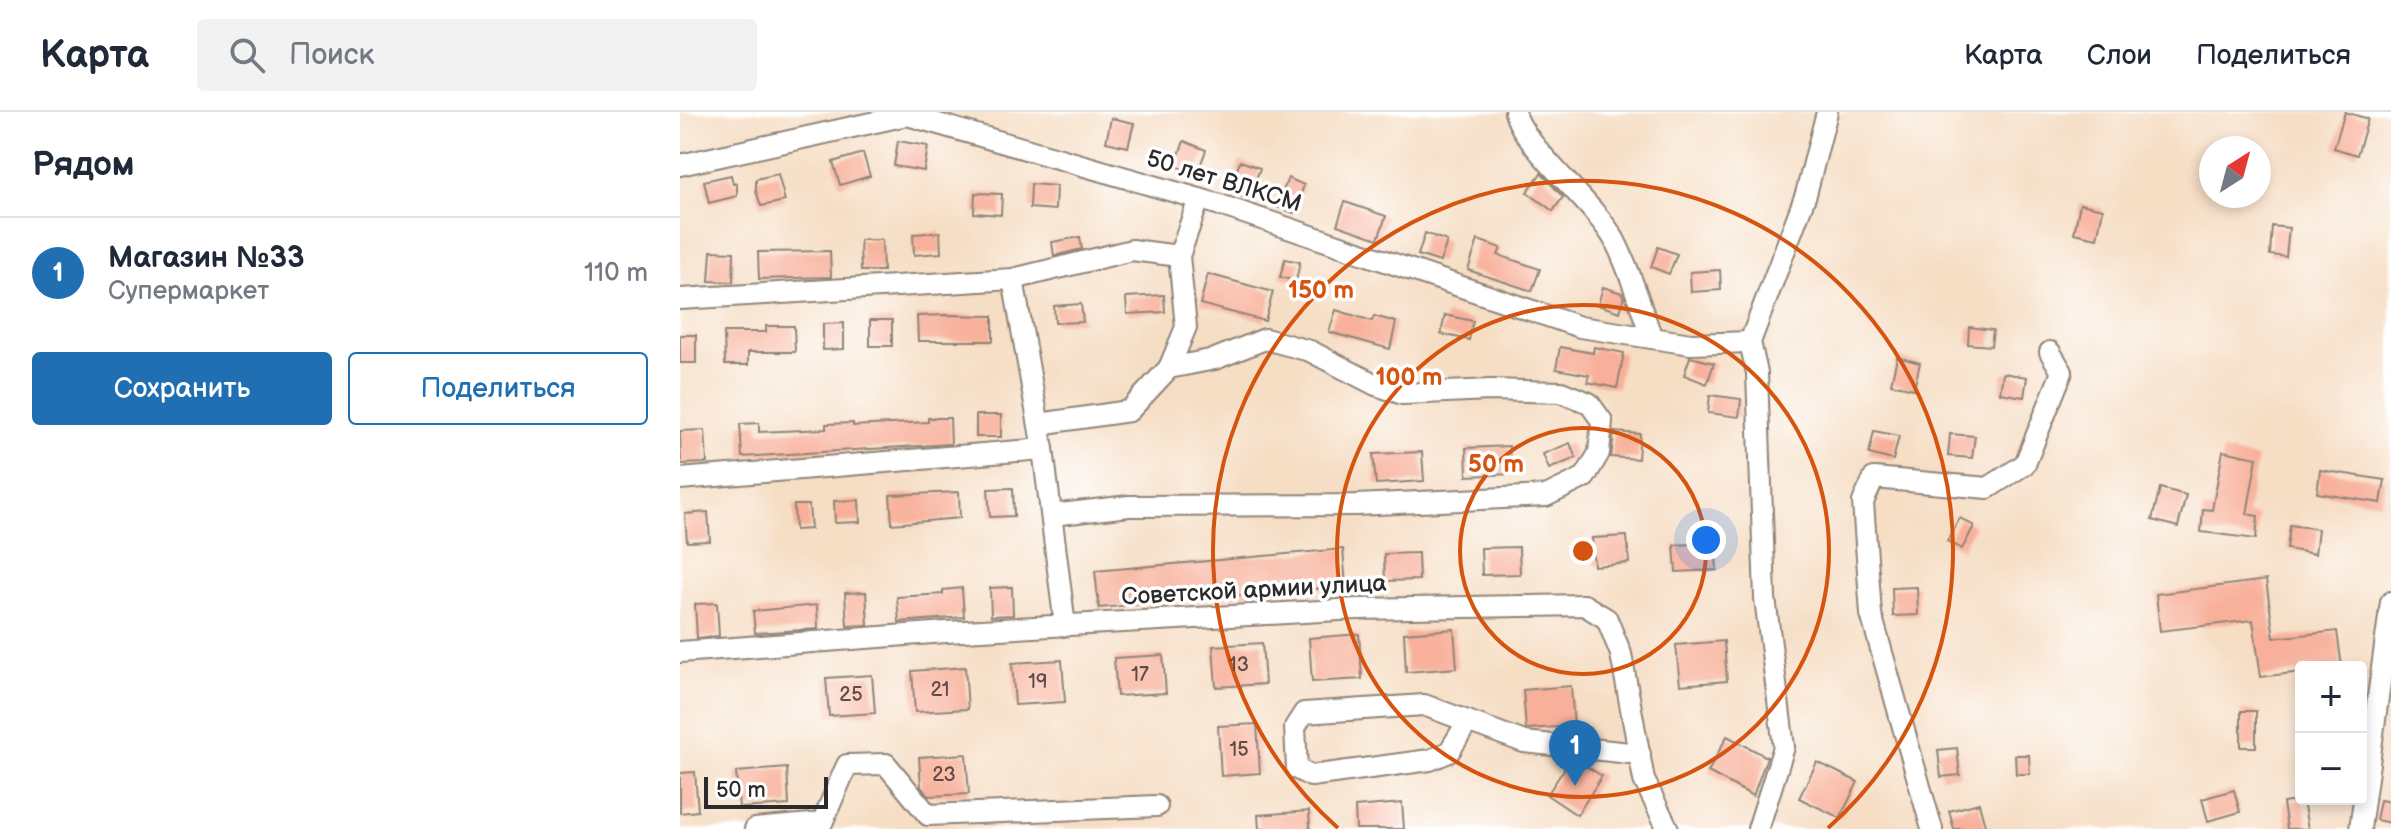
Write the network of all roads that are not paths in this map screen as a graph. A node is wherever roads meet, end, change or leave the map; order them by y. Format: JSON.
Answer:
{"nodes":[{"id":1,"x":1515,"y":112,"type":"edge"},
{"id":2,"x":1827,"y":112,"type":"edge"},
{"id":3,"x":909,"y":113,"type":"edge"},
{"id":4,"x":680,"y":165,"type":"edge"},
{"id":5,"x":1199,"y":199,"type":"junction"},
{"id":6,"x":1179,"y":256,"type":"junction"},
{"id":7,"x":1013,"y":279,"type":"junction"},
{"id":8,"x":680,"y":299,"type":"edge"},
{"id":9,"x":1652,"y":338,"type":"junction"},
{"id":10,"x":1750,"y":342,"type":"junction"},
{"id":11,"x":2050,"y":352,"type":"dead end"},
{"id":12,"x":1169,"y":368,"type":"junction"},
{"id":13,"x":1039,"y":424,"type":"junction"},
{"id":14,"x":1043,"y":449,"type":"junction"},
{"id":15,"x":680,"y":479,"type":"edge"},
{"id":16,"x":1052,"y":515,"type":"junction"},
{"id":17,"x":2391,"y":602,"type":"edge"},
{"id":18,"x":1065,"y":626,"type":"junction"},
{"id":19,"x":680,"y":652,"type":"edge"},
{"id":20,"x":1468,"y":721,"type":"junction"},
{"id":21,"x":1640,"y":754,"type":"junction"},
{"id":22,"x":1157,"y":806,"type":"dead end"},
{"id":23,"x":755,"y":829,"type":"edge"},
{"id":24,"x":1668,"y":829,"type":"edge"},
{"id":25,"x":1758,"y":829,"type":"edge"},
{"id":26,"x":1932,"y":829,"type":"edge"},
{"id":27,"x":2360,"y":829,"type":"edge"}],
"edges":[{"from":1,"to":9,"type":"street"},
{"from":2,"to":10,"type":"street"},
{"from":3,"to":4,"type":"street","name":"50 лет ВЛКСМ"},
{"from":3,"to":5,"type":"street","name":"50 лет ВЛКСМ"},
{"from":5,"to":6,"type":"street"},
{"from":5,"to":9,"type":"street","name":"50 лет ВЛКСМ"},
{"from":6,"to":7,"type":"street"},
{"from":6,"to":12,"type":"street"},
{"from":7,"to":8,"type":"street"},
{"from":7,"to":13,"type":"street"},
{"from":9,"to":10,"type":"street","name":"50 лет ВЛКСМ"},
{"from":10,"to":25,"type":"street"},
{"from":11,"to":26,"type":"street"},
{"from":12,"to":13,"type":"street"},
{"from":12,"to":16,"type":"street"},
{"from":13,"to":14,"type":"street"},
{"from":14,"to":15,"type":"street"},
{"from":14,"to":16,"type":"street"},
{"from":16,"to":18,"type":"street"},
{"from":17,"to":27,"type":"street"},
{"from":18,"to":19,"type":"street","name":"Советской армии улица"},
{"from":18,"to":21,"type":"street","name":"Советской армии улица"},
{"from":20,"to":20,"type":"street"},
{"from":20,"to":21,"type":"street"},
{"from":21,"to":24,"type":"street","name":"Советской армии улица"},
{"from":22,"to":23,"type":"street"}]}
